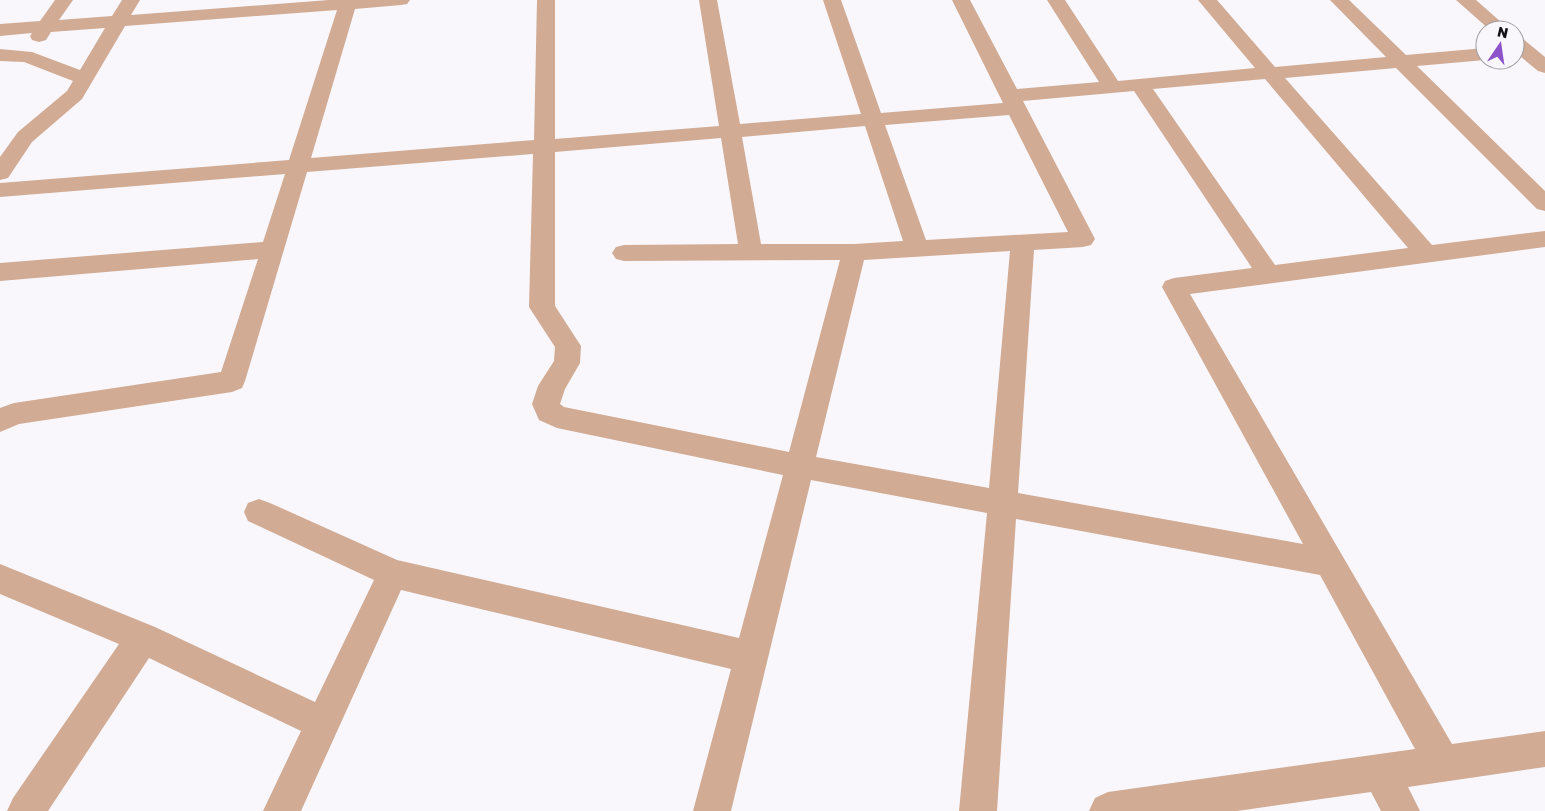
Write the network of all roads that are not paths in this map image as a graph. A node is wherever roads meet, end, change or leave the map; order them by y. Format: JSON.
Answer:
{"nodes":[{"id":1,"x":64,"y":0,"type":"edge"},
{"id":2,"x":131,"y":0,"type":"edge"},
{"id":3,"x":400,"y":0,"type":"edge"},
{"id":4,"x":546,"y":0,"type":"edge"},
{"id":5,"x":708,"y":0,"type":"edge"},
{"id":6,"x":832,"y":0,"type":"edge"},
{"id":7,"x":961,"y":0,"type":"edge"},
{"id":8,"x":1056,"y":0,"type":"edge"},
{"id":9,"x":1207,"y":0,"type":"edge"},
{"id":10,"x":1339,"y":0,"type":"edge"},
{"id":11,"x":1465,"y":0,"type":"edge"},
{"id":12,"x":348,"y":2,"type":"edge"},
{"id":13,"x":1489,"y":20,"type":"edge"},
{"id":14,"x":118,"y":21,"type":"junction"},
{"id":15,"x":46,"y":27,"type":"junction"},
{"id":16,"x":0,"y":30,"type":"edge"},
{"id":17,"x":1525,"y":48,"type":"edge"},
{"id":18,"x":1545,"y":49,"type":"edge"},
{"id":19,"x":1525,"y":53,"type":"edge"},
{"id":20,"x":0,"y":55,"type":"edge"},
{"id":21,"x":1475,"y":55,"type":"edge"},
{"id":22,"x":25,"y":56,"type":"junction"},
{"id":23,"x":1401,"y":62,"type":"junction"},
{"id":24,"x":1545,"y":67,"type":"edge"},
{"id":25,"x":1270,"y":73,"type":"junction"},
{"id":26,"x":84,"y":79,"type":"junction"},
{"id":27,"x":1140,"y":85,"type":"junction"},
{"id":28,"x":1112,"y":87,"type":"junction"},
{"id":29,"x":1013,"y":102,"type":"junction"},
{"id":30,"x":873,"y":119,"type":"junction"},
{"id":31,"x":730,"y":131,"type":"junction"},
{"id":32,"x":543,"y":146,"type":"junction"},
{"id":33,"x":298,"y":166,"type":"junction"},
{"id":34,"x":0,"y":173,"type":"edge"},
{"id":35,"x":0,"y":190,"type":"edge"},
{"id":36,"x":1545,"y":204,"type":"edge"},
{"id":37,"x":1545,"y":239,"type":"edge"},
{"id":38,"x":1023,"y":242,"type":"junction"},
{"id":39,"x":917,"y":248,"type":"junction"},
{"id":40,"x":273,"y":249,"type":"junction"},
{"id":41,"x":751,"y":252,"type":"junction"},
{"id":42,"x":854,"y":252,"type":"junction"},
{"id":43,"x":624,"y":253,"type":"dead end"},
{"id":44,"x":1426,"y":254,"type":"junction"},
{"id":45,"x":0,"y":272,"type":"edge"},
{"id":46,"x":1269,"y":275,"type":"junction"},
{"id":47,"x":0,"y":421,"type":"edge"},
{"id":48,"x":799,"y":466,"type":"junction"},
{"id":49,"x":1003,"y":503,"type":"junction"},
{"id":50,"x":259,"y":512,"type":"dead end"},
{"id":51,"x":1330,"y":563,"type":"junction"},
{"id":52,"x":393,"y":574,"type":"junction"},
{"id":53,"x":0,"y":579,"type":"edge"},
{"id":54,"x":142,"y":638,"type":"junction"},
{"id":55,"x":751,"y":657,"type":"junction"},
{"id":56,"x":322,"y":723,"type":"junction"},
{"id":57,"x":1545,"y":749,"type":"edge"},
{"id":58,"x":1443,"y":764,"type":"junction"},
{"id":59,"x":1380,"y":772,"type":"junction"},
{"id":60,"x":26,"y":811,"type":"edge"},
{"id":61,"x":282,"y":811,"type":"edge"},
{"id":62,"x":712,"y":811,"type":"edge"},
{"id":63,"x":978,"y":811,"type":"edge"},
{"id":64,"x":1108,"y":811,"type":"edge"},
{"id":65,"x":1401,"y":811,"type":"edge"}],
"edges":[{"from":1,"to":15,"type":"street"},
{"from":2,"to":14,"type":"street"},
{"from":3,"to":12,"type":"street"},
{"from":4,"to":32,"type":"street"},
{"from":5,"to":31,"type":"street"},
{"from":6,"to":30,"type":"street"},
{"from":7,"to":29,"type":"street"},
{"from":8,"to":28,"type":"street"},
{"from":9,"to":25,"type":"street"},
{"from":10,"to":23,"type":"street"},
{"from":11,"to":13,"type":"street"},
{"from":12,"to":14,"type":"street"},
{"from":12,"to":33,"type":"street"},
{"from":14,"to":15,"type":"street"},
{"from":14,"to":26,"type":"street"},
{"from":15,"to":16,"type":"street"},
{"from":15,"to":22,"type":"street"},
{"from":17,"to":18,"type":"street"},
{"from":19,"to":24,"type":"street"},
{"from":20,"to":22,"type":"street"},
{"from":21,"to":23,"type":"street"},
{"from":22,"to":26,"type":"street"},
{"from":23,"to":25,"type":"street"},
{"from":23,"to":36,"type":"street"},
{"from":25,"to":27,"type":"street"},
{"from":25,"to":44,"type":"street"},
{"from":26,"to":34,"type":"street"},
{"from":27,"to":28,"type":"street"},
{"from":27,"to":46,"type":"street"},
{"from":28,"to":29,"type":"street"},
{"from":29,"to":30,"type":"street"},
{"from":29,"to":38,"type":"street"},
{"from":30,"to":31,"type":"street"},
{"from":30,"to":39,"type":"street"},
{"from":31,"to":32,"type":"street"},
{"from":31,"to":41,"type":"street"},
{"from":32,"to":33,"type":"street"},
{"from":32,"to":48,"type":"street"},
{"from":33,"to":35,"type":"street"},
{"from":33,"to":40,"type":"street"},
{"from":37,"to":44,"type":"street"},
{"from":38,"to":39,"type":"street"},
{"from":38,"to":49,"type":"street"},
{"from":39,"to":42,"type":"street"},
{"from":40,"to":45,"type":"street"},
{"from":40,"to":47,"type":"street"},
{"from":41,"to":42,"type":"street"},
{"from":41,"to":43,"type":"street"},
{"from":42,"to":48,"type":"street"},
{"from":44,"to":46,"type":"street"},
{"from":46,"to":51,"type":"street"},
{"from":48,"to":49,"type":"street"},
{"from":48,"to":55,"type":"street"},
{"from":49,"to":51,"type":"street"},
{"from":49,"to":63,"type":"street"},
{"from":50,"to":52,"type":"street"},
{"from":51,"to":58,"type":"street"},
{"from":52,"to":55,"type":"street"},
{"from":52,"to":56,"type":"street"},
{"from":53,"to":54,"type":"street"},
{"from":54,"to":56,"type":"street"},
{"from":54,"to":60,"type":"street"},
{"from":55,"to":62,"type":"street"},
{"from":56,"to":61,"type":"street"},
{"from":57,"to":58,"type":"street"},
{"from":58,"to":59,"type":"street"},
{"from":59,"to":64,"type":"street"},
{"from":59,"to":65,"type":"street"}]}
